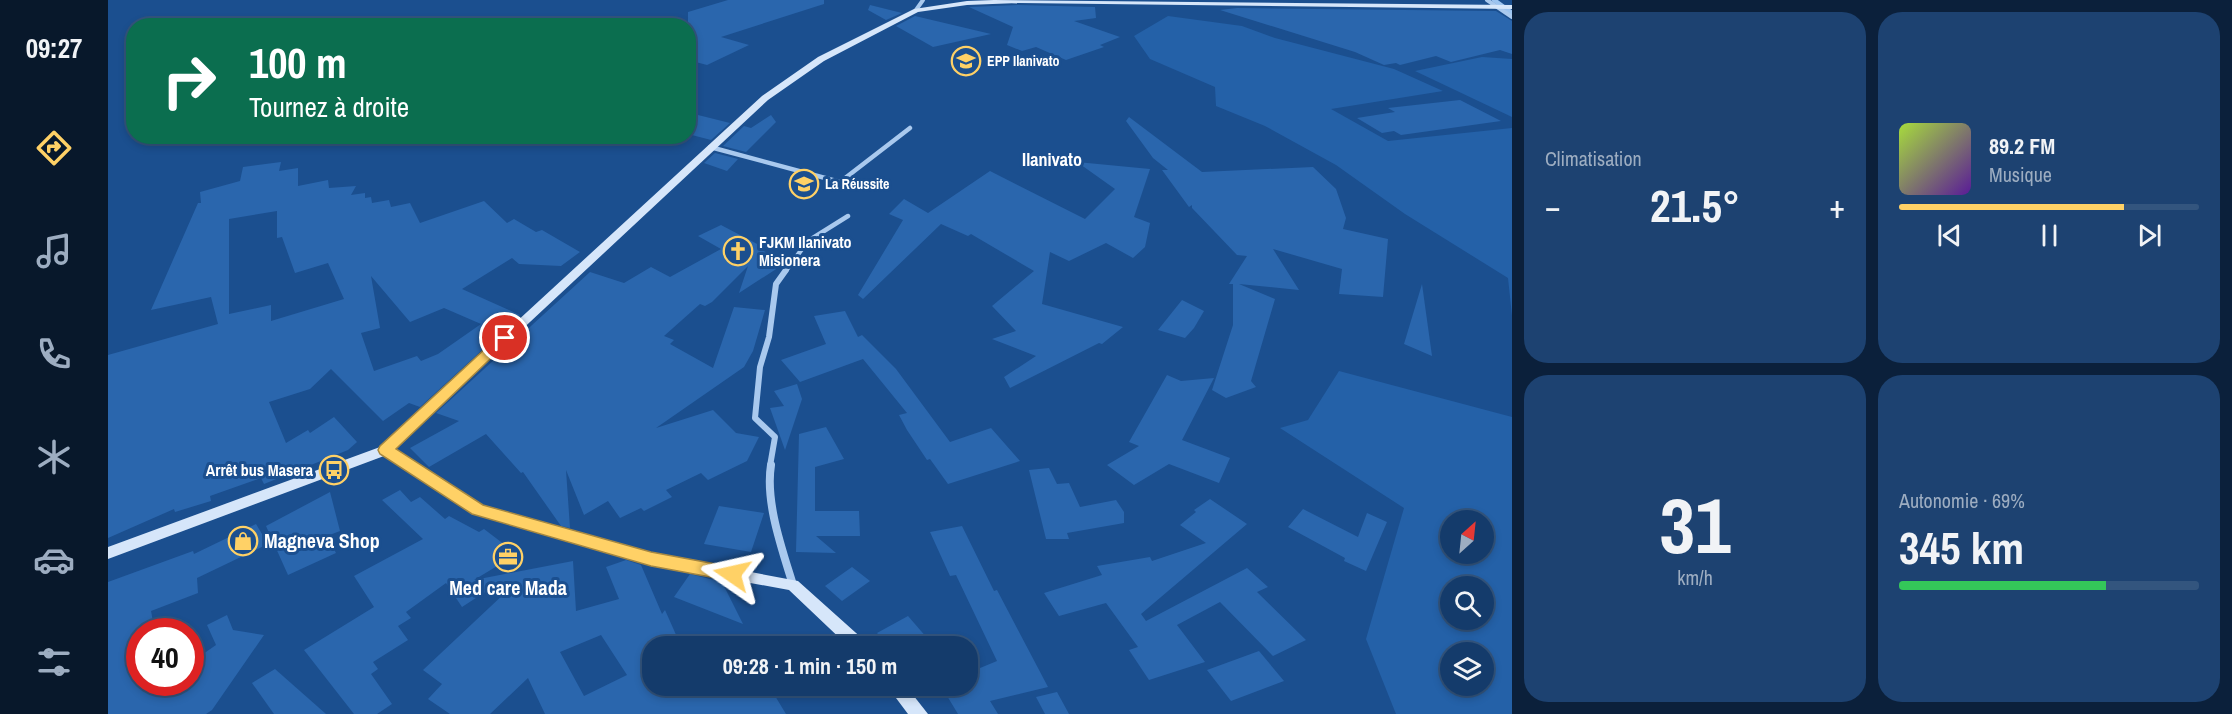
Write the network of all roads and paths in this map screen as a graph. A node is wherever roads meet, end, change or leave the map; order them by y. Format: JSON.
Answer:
{"nodes":[{"id":1,"x":923,"y":0,"type":"edge"},
{"id":2,"x":1487,"y":0,"type":"edge"},
{"id":3,"x":1512,"y":7,"type":"edge"},
{"id":4,"x":1499,"y":9,"type":"junction"},
{"id":5,"x":916,"y":10,"type":"junction"},
{"id":6,"x":1512,"y":17,"type":"edge"},
{"id":7,"x":910,"y":128,"type":"dead end"},
{"id":8,"x":709,"y":147,"type":"junction"},
{"id":9,"x":848,"y":216,"type":"dead end"},
{"id":10,"x":385,"y":450,"type":"junction"},
{"id":11,"x":108,"y":553,"type":"edge"},
{"id":12,"x":793,"y":585,"type":"junction"},
{"id":13,"x":848,"y":636,"type":"edge"},
{"id":14,"x":904,"y":696,"type":"edge"},
{"id":15,"x":919,"y":714,"type":"edge"}],
"edges":[{"from":1,"to":5,"type":"street"},
{"from":2,"to":4,"type":"street"},
{"from":3,"to":4,"type":"street"},
{"from":4,"to":5,"type":"street"},
{"from":4,"to":6,"type":"street"},
{"from":5,"to":8,"type":"street"},
{"from":7,"to":8,"type":"street"},
{"from":8,"to":10,"type":"street"},
{"from":9,"to":12,"type":"street"},
{"from":10,"to":11,"type":"street"},
{"from":10,"to":12,"type":"street"},
{"from":12,"to":13,"type":"street"},
{"from":14,"to":15,"type":"street"}]}
